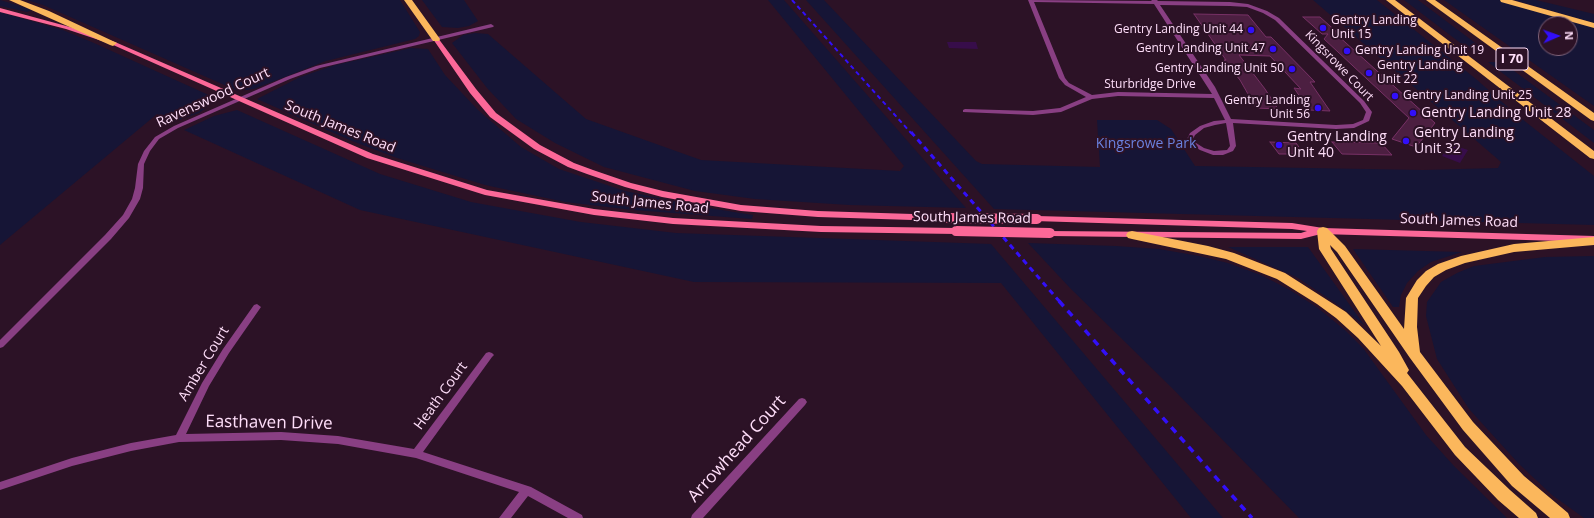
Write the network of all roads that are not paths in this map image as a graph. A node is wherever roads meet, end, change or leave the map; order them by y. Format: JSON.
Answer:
{"nodes":[{"id":1,"x":13,"y":0,"type":"edge"},
{"id":2,"x":408,"y":0,"type":"edge"},
{"id":3,"x":1031,"y":0,"type":"edge"},
{"id":4,"x":1390,"y":0,"type":"edge"},
{"id":5,"x":1430,"y":0,"type":"edge"},
{"id":6,"x":1504,"y":0,"type":"edge"},
{"id":7,"x":1155,"y":1,"type":"edge"},
{"id":8,"x":0,"y":10,"type":"edge"},
{"id":9,"x":491,"y":26,"type":"dead end"},
{"id":10,"x":1594,"y":26,"type":"edge"},
{"id":11,"x":436,"y":39,"type":"junction"},
{"id":12,"x":113,"y":43,"type":"junction"},
{"id":13,"x":1217,"y":96,"type":"junction"},
{"id":14,"x":1091,"y":97,"type":"junction"},
{"id":15,"x":239,"y":100,"type":"junction"},
{"id":16,"x":965,"y":111,"type":"dead end"},
{"id":17,"x":1594,"y":118,"type":"edge"},
{"id":18,"x":1229,"y":121,"type":"junction"},
{"id":19,"x":1594,"y":156,"type":"edge"},
{"id":20,"x":1322,"y":231,"type":"junction"},
{"id":21,"x":1132,"y":235,"type":"junction"},
{"id":22,"x":1594,"y":240,"type":"edge"},
{"id":23,"x":257,"y":307,"type":"dead end"},
{"id":24,"x":0,"y":345,"type":"edge"},
{"id":25,"x":489,"y":355,"type":"dead end"},
{"id":26,"x":1415,"y":355,"type":"junction"},
{"id":27,"x":1408,"y":382,"type":"junction"},
{"id":28,"x":802,"y":402,"type":"dead end"},
{"id":29,"x":178,"y":438,"type":"junction"},
{"id":30,"x":416,"y":454,"type":"junction"},
{"id":31,"x":0,"y":486,"type":"edge"},
{"id":32,"x":527,"y":490,"type":"junction"},
{"id":33,"x":504,"y":518,"type":"edge"},
{"id":34,"x":578,"y":518,"type":"edge"},
{"id":35,"x":696,"y":518,"type":"edge"},
{"id":36,"x":1530,"y":518,"type":"edge"},
{"id":37,"x":1562,"y":518,"type":"edge"}],
"edges":[{"from":1,"to":12,"type":"highway","name":"South James Road"},
{"from":2,"to":11,"type":"highway","name":"South James Road"},
{"from":3,"to":7,"type":"street"},
{"from":3,"to":14,"type":"street"},
{"from":4,"to":19,"type":"highway","number":"I 70"},
{"from":5,"to":17,"type":"highway","number":"I 70"},
{"from":6,"to":10,"type":"highway"},
{"from":7,"to":13,"type":"street"},
{"from":7,"to":18,"type":"street","name":"Kingsrowe Court"},
{"from":8,"to":12,"type":"main road"},
{"from":9,"to":11,"type":"street","name":"Ravenswood Court"},
{"from":11,"to":15,"type":"street","name":"Ravenswood Court"},
{"from":11,"to":20,"type":"main road","name":"South James Road","bridge":true},
{"from":12,"to":15,"type":"main road","name":"South James Road"},
{"from":13,"to":14,"type":"street","name":"Sturbridge Drive"},
{"from":13,"to":18,"type":"street"},
{"from":14,"to":16,"type":"street","name":"Sturbridge Drive"},
{"from":15,"to":21,"type":"main road","name":"South James Road","bridge":true},
{"from":15,"to":24,"type":"street","name":"Ravenswood Court"},
{"from":18,"to":18,"type":"street"},
{"from":20,"to":21,"type":"main road","name":"South James Road"},
{"from":20,"to":22,"type":"main road","name":"South James Road"},
{"from":20,"to":26,"type":"highway"},
{"from":20,"to":27,"type":"highway"},
{"from":21,"to":27,"type":"highway"},
{"from":22,"to":26,"type":"highway"},
{"from":23,"to":29,"type":"street","name":"Amber Court"},
{"from":25,"to":30,"type":"street","name":"Heath Court"},
{"from":26,"to":37,"type":"highway"},
{"from":27,"to":36,"type":"highway"},
{"from":28,"to":35,"type":"street","name":"Arrowhead Court"},
{"from":29,"to":30,"type":"street","name":"Easthaven Drive"},
{"from":29,"to":31,"type":"street","name":"Easthaven Drive"},
{"from":30,"to":32,"type":"street","name":"Easthaven Drive"},
{"from":32,"to":33,"type":"street"},
{"from":32,"to":34,"type":"street","name":"Easthaven Drive"}]}
